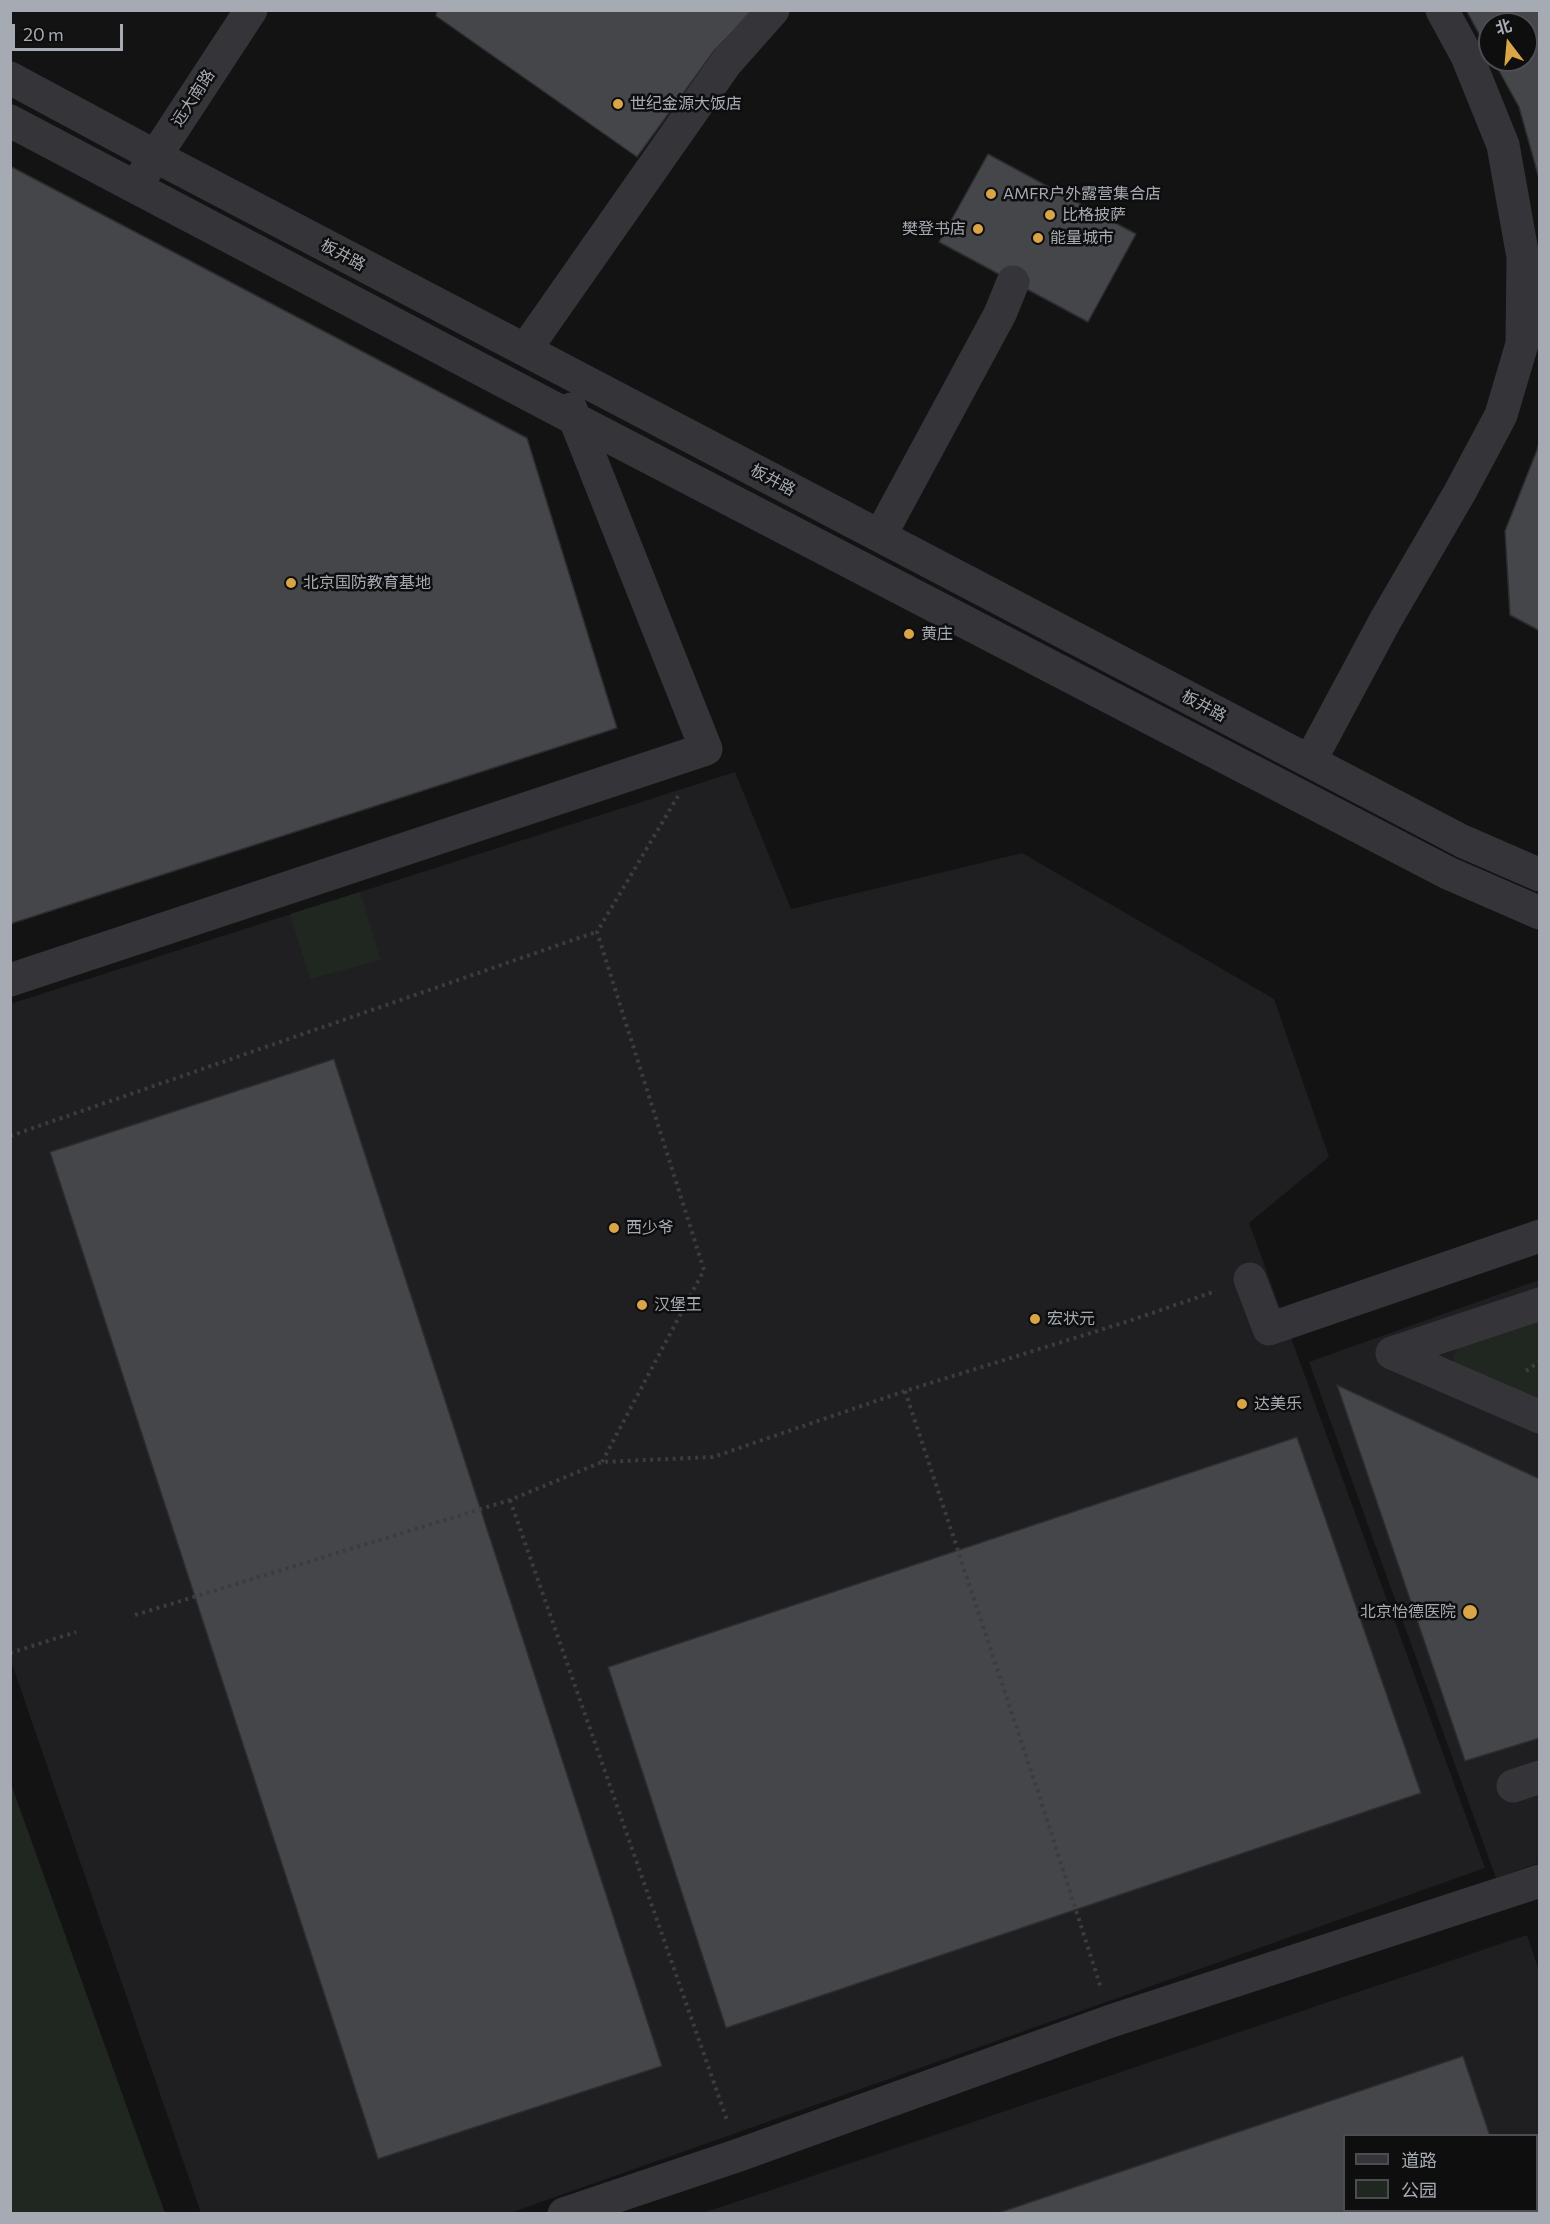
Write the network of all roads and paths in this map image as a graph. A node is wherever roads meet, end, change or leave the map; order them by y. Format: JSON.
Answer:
{"nodes":[{"id":1,"x":250,"y":10,"type":"edge"},
{"id":2,"x":773,"y":10,"type":"edge"},
{"id":3,"x":1442,"y":10,"type":"edge"},
{"id":4,"x":10,"y":78,"type":"edge"},
{"id":5,"x":10,"y":121,"type":"edge"},
{"id":6,"x":155,"y":156,"type":"junction"},
{"id":7,"x":135,"y":187,"type":"junction"},
{"id":8,"x":1012,"y":282,"type":"dead end"},
{"id":9,"x":525,"y":350,"type":"junction"},
{"id":10,"x":561,"y":369,"type":"junction"},
{"id":11,"x":573,"y":417,"type":"junction"},
{"id":12,"x":880,"y":536,"type":"junction"},
{"id":13,"x":706,"y":749,"type":"junction"},
{"id":14,"x":1310,"y":762,"type":"junction"},
{"id":15,"x":1539,"y":875,"type":"edge"},
{"id":16,"x":1539,"y":913,"type":"edge"},
{"id":17,"x":597,"y":932,"type":"junction"},
{"id":18,"x":10,"y":980,"type":"edge"},
{"id":19,"x":10,"y":1136,"type":"edge"},
{"id":20,"x":1539,"y":1236,"type":"edge"},
{"id":21,"x":1250,"y":1279,"type":"joint"},
{"id":22,"x":1539,"y":1304,"type":"edge"},
{"id":23,"x":905,"y":1391,"type":"junction"},
{"id":24,"x":1539,"y":1417,"type":"edge"},
{"id":25,"x":602,"y":1462,"type":"junction"},
{"id":26,"x":510,"y":1500,"type":"junction"},
{"id":27,"x":135,"y":1615,"type":"dead end"},
{"id":28,"x":76,"y":1632,"type":"dead end"},
{"id":29,"x":10,"y":1653,"type":"edge"},
{"id":30,"x":1539,"y":1881,"type":"edge"},
{"id":31,"x":1111,"y":2021,"type":"junction"},
{"id":32,"x":739,"y":2155,"type":"junction"},
{"id":33,"x":564,"y":2214,"type":"edge"}],
"edges":[{"from":1,"to":6,"type":"street","name":"远大南路"},
{"from":2,"to":9,"type":"street"},
{"from":3,"to":14,"type":"street"},
{"from":4,"to":6,"type":"street","name":"板井路"},
{"from":5,"to":7,"type":"street"},
{"from":6,"to":7,"type":"street","name":"远大南路"},
{"from":6,"to":9,"type":"street","name":"板井路"},
{"from":7,"to":11,"type":"street"},
{"from":8,"to":12,"type":"street"},
{"from":9,"to":10,"type":"street","name":"板井路"},
{"from":10,"to":11,"type":"street"},
{"from":10,"to":12,"type":"street","name":"板井路"},
{"from":11,"to":13,"type":"street"},
{"from":11,"to":16,"type":"street"},
{"from":12,"to":14,"type":"street","name":"板井路"},
{"from":13,"to":17,"type":"path"},
{"from":13,"to":18,"type":"street"},
{"from":14,"to":15,"type":"street","name":"板井路"},
{"from":17,"to":19,"type":"path"},
{"from":17,"to":25,"type":"path"},
{"from":20,"to":21,"type":"street"},
{"from":21,"to":23,"type":"path"},
{"from":22,"to":24,"type":"street"},
{"from":23,"to":25,"type":"path"},
{"from":23,"to":31,"type":"path"},
{"from":25,"to":26,"type":"path"},
{"from":26,"to":27,"type":"path"},
{"from":26,"to":32,"type":"path"},
{"from":28,"to":29,"type":"path"},
{"from":30,"to":31,"type":"street"},
{"from":31,"to":32,"type":"street"},
{"from":32,"to":33,"type":"street"}]}
